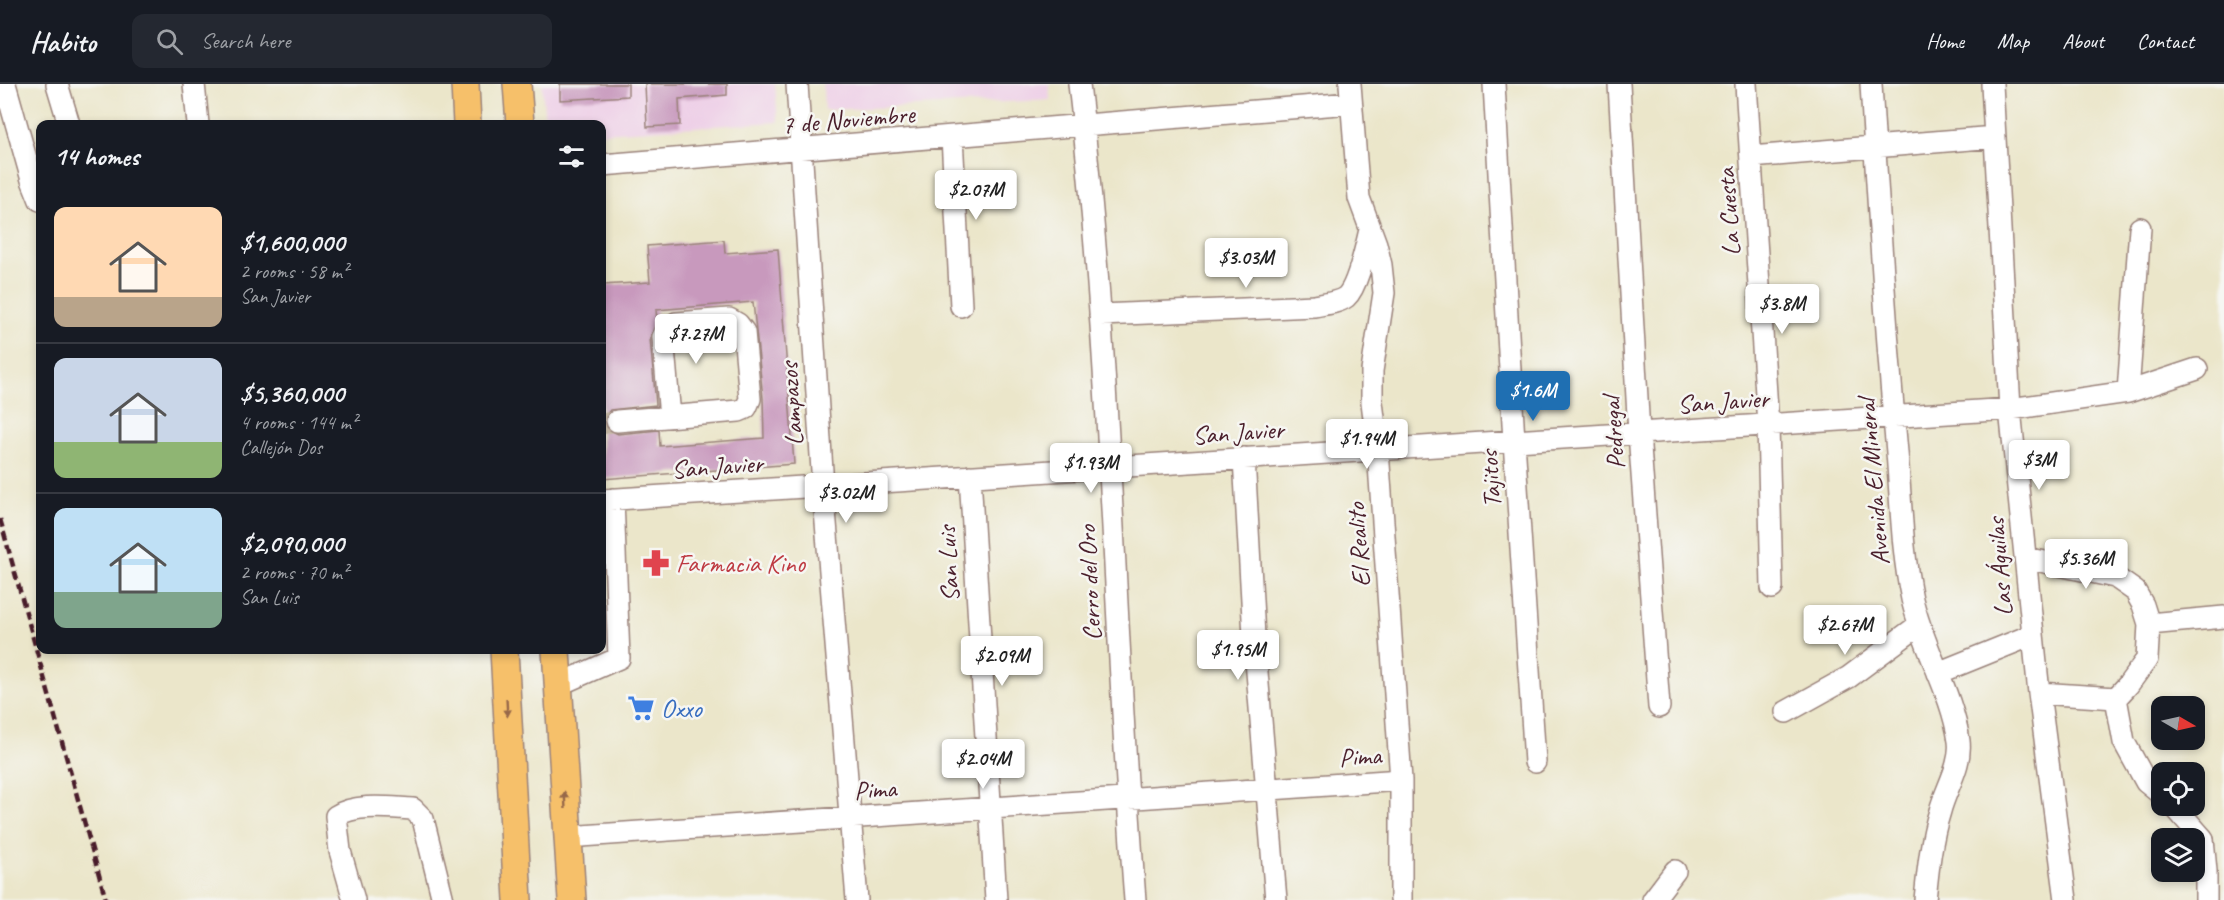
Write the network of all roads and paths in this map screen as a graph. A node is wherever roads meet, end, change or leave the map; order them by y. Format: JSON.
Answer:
{"nodes":[{"id":1,"x":4,"y":84,"type":"edge"},
{"id":2,"x":57,"y":84,"type":"edge"},
{"id":3,"x":194,"y":84,"type":"edge"},
{"id":4,"x":465,"y":84,"type":"edge"},
{"id":5,"x":518,"y":84,"type":"edge"},
{"id":6,"x":797,"y":84,"type":"edge"},
{"id":7,"x":1079,"y":84,"type":"edge"},
{"id":8,"x":1494,"y":84,"type":"edge"},
{"id":9,"x":1619,"y":84,"type":"edge"},
{"id":10,"x":1746,"y":84,"type":"edge"},
{"id":11,"x":1871,"y":84,"type":"edge"},
{"id":12,"x":1992,"y":84,"type":"edge"},
{"id":13,"x":1350,"y":94,"type":"edge"},
{"id":14,"x":68,"y":120,"type":"edge"},
{"id":15,"x":198,"y":120,"type":"edge"},
{"id":16,"x":467,"y":120,"type":"edge"},
{"id":17,"x":520,"y":120,"type":"edge"},
{"id":18,"x":1084,"y":124,"type":"junction"},
{"id":19,"x":952,"y":137,"type":"junction"},
{"id":20,"x":1995,"y":137,"type":"junction"},
{"id":21,"x":1875,"y":148,"type":"junction"},
{"id":22,"x":801,"y":150,"type":"junction"},
{"id":23,"x":1751,"y":157,"type":"junction"},
{"id":24,"x":606,"y":165,"type":"edge"},
{"id":25,"x":36,"y":190,"type":"edge"},
{"id":26,"x":2140,"y":228,"type":"dead end"},
{"id":27,"x":1370,"y":230,"type":"junction"},
{"id":28,"x":961,"y":306,"type":"dead end"},
{"id":29,"x":1100,"y":315,"type":"junction"},
{"id":30,"x":2197,"y":369,"type":"dead end"},
{"id":31,"x":2128,"y":392,"type":"junction"},
{"id":32,"x":2010,"y":410,"type":"junction"},
{"id":33,"x":670,"y":417,"type":"junction"},
{"id":34,"x":1894,"y":417,"type":"junction"},
{"id":35,"x":617,"y":421,"type":"tunnel mouth"},
{"id":36,"x":1768,"y":425,"type":"junction"},
{"id":37,"x":1639,"y":433,"type":"junction"},
{"id":38,"x":1514,"y":441,"type":"junction"},
{"id":39,"x":1378,"y":450,"type":"junction"},
{"id":40,"x":1244,"y":458,"type":"junction"},
{"id":41,"x":1110,"y":467,"type":"junction"},
{"id":42,"x":970,"y":477,"type":"junction"},
{"id":43,"x":823,"y":486,"type":"junction"},
{"id":44,"x":607,"y":499,"type":"edge"},
{"id":45,"x":2026,"y":558,"type":"junction"},
{"id":46,"x":1772,"y":588,"type":"dead end"},
{"id":47,"x":2224,"y":617,"type":"edge"},
{"id":48,"x":2149,"y":624,"type":"junction"},
{"id":49,"x":1920,"y":625,"type":"junction"},
{"id":50,"x":2032,"y":635,"type":"junction"},
{"id":51,"x":504,"y":654,"type":"edge"},
{"id":52,"x":556,"y":654,"type":"edge"},
{"id":53,"x":1938,"y":673,"type":"junction"},
{"id":54,"x":558,"y":685,"type":"junction"},
{"id":55,"x":2039,"y":693,"type":"junction"},
{"id":56,"x":2116,"y":698,"type":"junction"},
{"id":57,"x":1659,"y":707,"type":"dead end"},
{"id":58,"x":1786,"y":712,"type":"dead end"},
{"id":59,"x":1535,"y":762,"type":"dead end"},
{"id":60,"x":1401,"y":780,"type":"junction"},
{"id":61,"x":2151,"y":786,"type":"edge"},
{"id":62,"x":1267,"y":790,"type":"junction"},
{"id":63,"x":1127,"y":798,"type":"junction"},
{"id":64,"x":990,"y":810,"type":"junction"},
{"id":65,"x":2183,"y":816,"type":"edge"},
{"id":66,"x":851,"y":818,"type":"junction"},
{"id":67,"x":567,"y":837,"type":"junction"},
{"id":68,"x":1675,"y":871,"type":"dead end"},
{"id":69,"x":354,"y":900,"type":"edge"},
{"id":70,"x":443,"y":900,"type":"edge"},
{"id":71,"x":518,"y":900,"type":"edge"},
{"id":72,"x":572,"y":900,"type":"edge"},
{"id":73,"x":857,"y":900,"type":"edge"},
{"id":74,"x":996,"y":900,"type":"edge"},
{"id":75,"x":1135,"y":900,"type":"edge"},
{"id":76,"x":1276,"y":900,"type":"edge"},
{"id":77,"x":1401,"y":900,"type":"edge"},
{"id":78,"x":1653,"y":900,"type":"edge"},
{"id":79,"x":1925,"y":900,"type":"edge"},
{"id":80,"x":2066,"y":900,"type":"edge"},
{"id":81,"x":2206,"y":900,"type":"edge"}],
"edges":[{"from":1,"to":25,"type":"street"},
{"from":2,"to":14,"type":"street"},
{"from":3,"to":15,"type":"street"},
{"from":4,"to":16,"type":"main road"},
{"from":5,"to":17,"type":"main road"},
{"from":6,"to":22,"type":"street","name":"Lampazos"},
{"from":7,"to":18,"type":"street","name":"Cerro del Oro"},
{"from":8,"to":38,"type":"street","name":"Tajitos"},
{"from":9,"to":37,"type":"street","name":"Pedregal"},
{"from":10,"to":23,"type":"street","name":"La Cuesta"},
{"from":11,"to":21,"type":"street","name":"Avenida El Mineral"},
{"from":12,"to":20,"type":"street","name":"Las Águilas"},
{"from":13,"to":18,"type":"street","name":"7 de Noviembre"},
{"from":13,"to":27,"type":"street","name":"El Realito"},
{"from":18,"to":19,"type":"street","name":"7 de Noviembre"},
{"from":18,"to":29,"type":"street","name":"Cerro del Oro"},
{"from":19,"to":22,"type":"street","name":"7 de Noviembre"},
{"from":19,"to":28,"type":"street"},
{"from":20,"to":21,"type":"street"},
{"from":20,"to":32,"type":"street","name":"Las Águilas"},
{"from":21,"to":23,"type":"street"},
{"from":21,"to":34,"type":"street","name":"Avenida El Mineral"},
{"from":22,"to":24,"type":"street","name":"7 de Noviembre"},
{"from":22,"to":43,"type":"street","name":"Lampazos"},
{"from":23,"to":36,"type":"street","name":"La Cuesta"},
{"from":26,"to":31,"type":"street"},
{"from":27,"to":29,"type":"street"},
{"from":27,"to":39,"type":"street","name":"El Realito"},
{"from":29,"to":41,"type":"street","name":"Cerro del Oro"},
{"from":30,"to":31,"type":"street","name":"San Javier"},
{"from":31,"to":32,"type":"street","name":"San Javier"},
{"from":32,"to":34,"type":"street","name":"San Javier"},
{"from":32,"to":45,"type":"street","name":"Las Águilas"},
{"from":33,"to":33,"type":"street"},
{"from":33,"to":35,"type":"street"},
{"from":34,"to":36,"type":"street","name":"San Javier"},
{"from":34,"to":49,"type":"street","name":"Avenida El Mineral"},
{"from":36,"to":37,"type":"street","name":"San Javier"},
{"from":36,"to":46,"type":"street","name":"La Cuesta"},
{"from":37,"to":38,"type":"street","name":"San Javier"},
{"from":37,"to":57,"type":"street","name":"Pedregal"},
{"from":38,"to":39,"type":"street","name":"San Javier"},
{"from":38,"to":59,"type":"street","name":"Tajitos"},
{"from":39,"to":40,"type":"street","name":"San Javier"},
{"from":39,"to":60,"type":"street","name":"El Realito"},
{"from":40,"to":41,"type":"street","name":"San Javier"},
{"from":40,"to":62,"type":"street"},
{"from":41,"to":42,"type":"street","name":"San Javier"},
{"from":41,"to":63,"type":"street","name":"Cerro del Oro"},
{"from":42,"to":43,"type":"street","name":"San Javier"},
{"from":42,"to":64,"type":"street","name":"San Luis"},
{"from":43,"to":44,"type":"street","name":"San Javier"},
{"from":43,"to":66,"type":"street","name":"Lampazos"},
{"from":44,"to":54,"type":"street"},
{"from":45,"to":48,"type":"street"},
{"from":45,"to":50,"type":"street","name":"Las Águilas"},
{"from":47,"to":48,"type":"street"},
{"from":48,"to":56,"type":"street"},
{"from":49,"to":53,"type":"street","name":"Avenida El Mineral"},
{"from":49,"to":58,"type":"street"},
{"from":50,"to":53,"type":"street"},
{"from":50,"to":55,"type":"street","name":"Las Águilas"},
{"from":51,"to":71,"type":"main road","one_way":true},
{"from":52,"to":54,"type":"main road"},
{"from":53,"to":79,"type":"street","name":"Avenida El Mineral"},
{"from":67,"to":54,"type":"main road","one_way":true},
{"from":55,"to":56,"type":"street"},
{"from":55,"to":80,"type":"street","name":"Las Águilas"},
{"from":56,"to":61,"type":"street"},
{"from":60,"to":62,"type":"street","name":"Pima"},
{"from":60,"to":77,"type":"street","name":"El Realito"},
{"from":62,"to":63,"type":"street","name":"Pima"},
{"from":62,"to":76,"type":"street"},
{"from":63,"to":64,"type":"street","name":"Pima"},
{"from":63,"to":75,"type":"street","name":"Cerro del Oro"},
{"from":64,"to":66,"type":"street","name":"Pima"},
{"from":64,"to":74,"type":"street","name":"San Luis"},
{"from":65,"to":81,"type":"street"},
{"from":66,"to":67,"type":"street","name":"Pima"},
{"from":66,"to":73,"type":"street","name":"Lampazos"},
{"from":67,"to":72,"type":"main road"},
{"from":68,"to":78,"type":"street"},
{"from":69,"to":70,"type":"street"}]}
